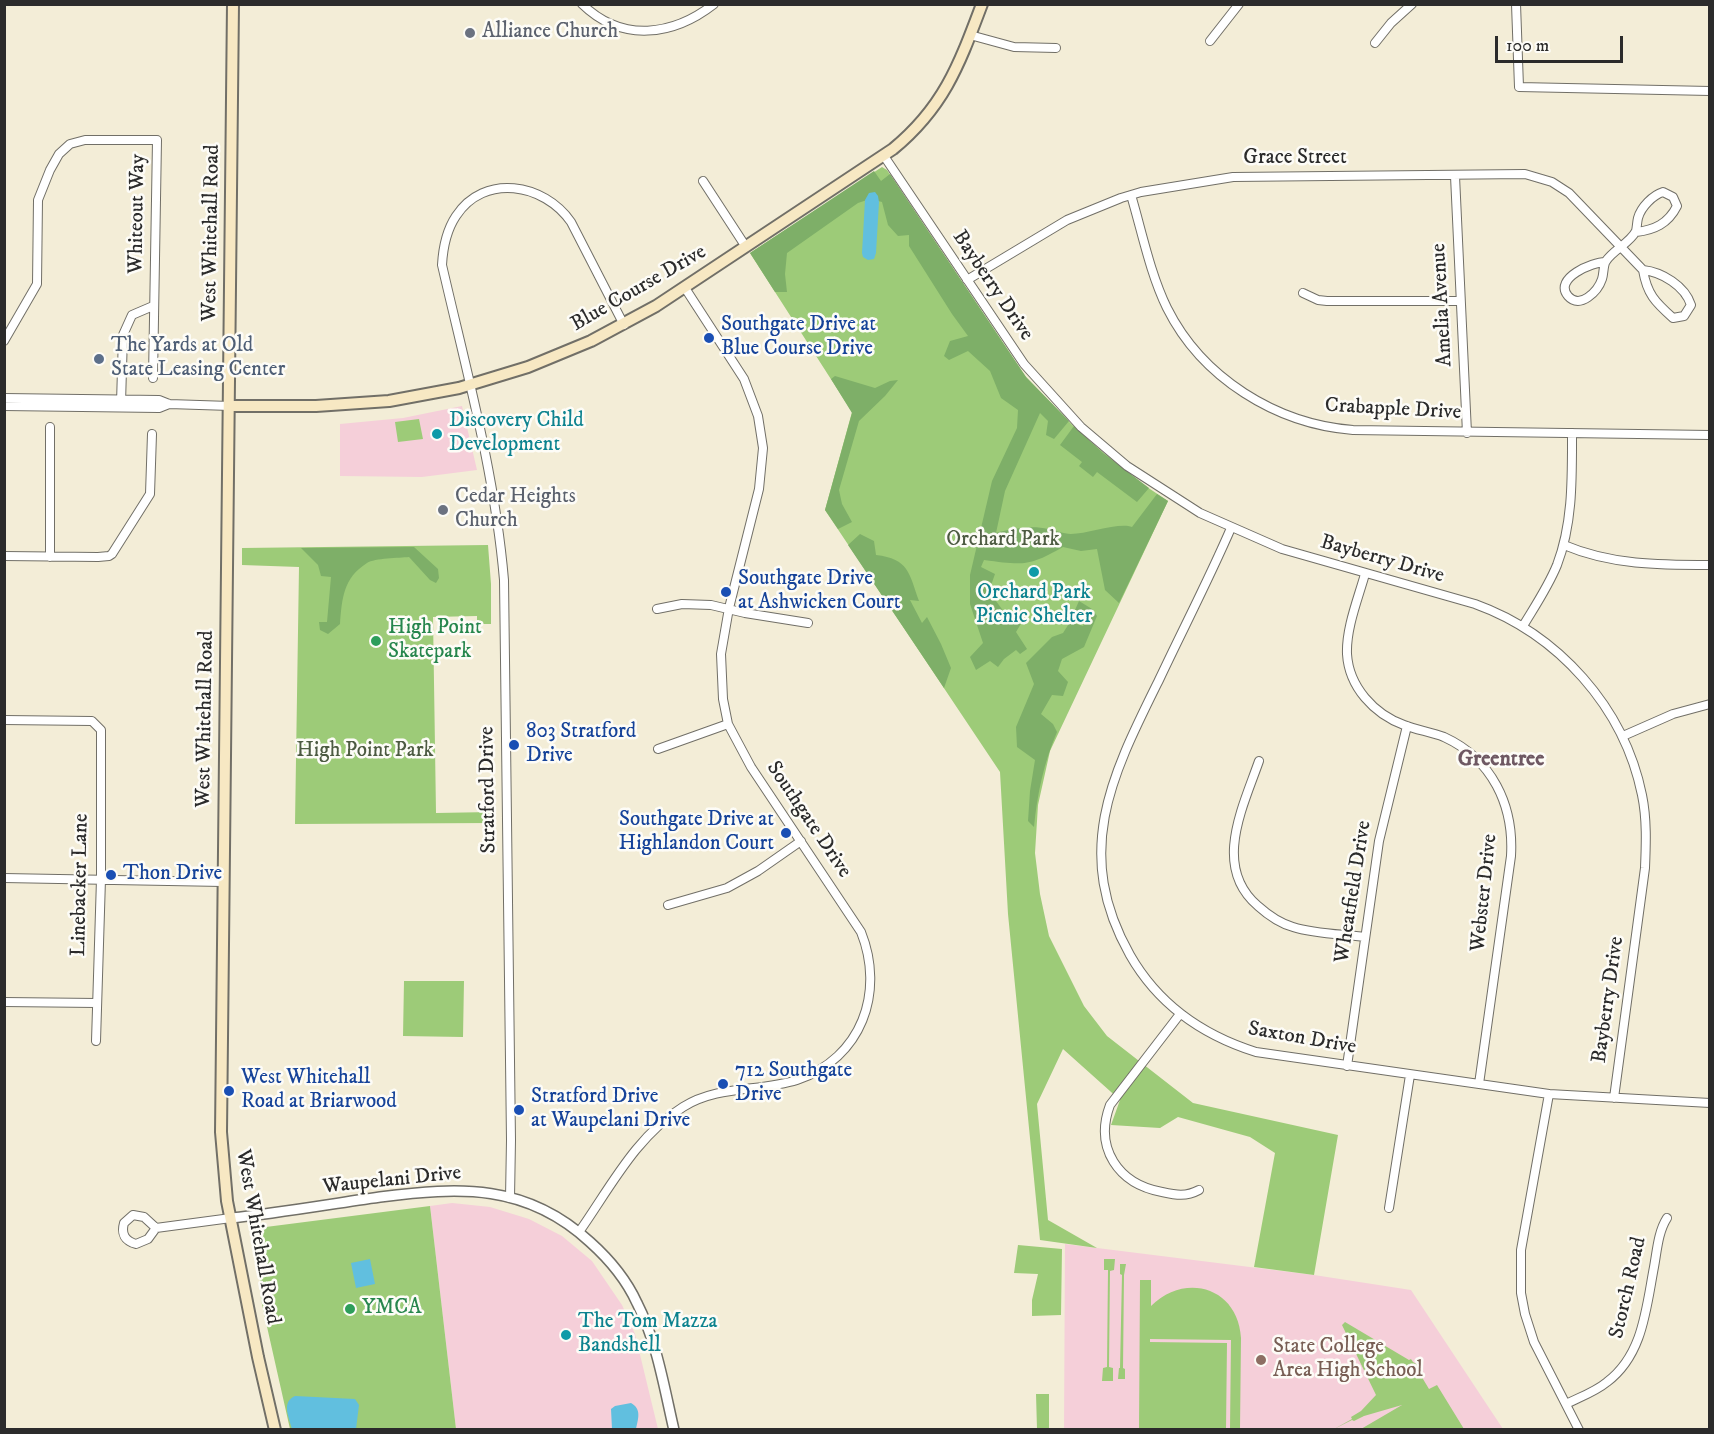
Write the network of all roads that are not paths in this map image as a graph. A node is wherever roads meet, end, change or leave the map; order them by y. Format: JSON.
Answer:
{"nodes":[{"id":1,"x":233,"y":4,"type":"edge"},
{"id":2,"x":582,"y":4,"type":"edge"},
{"id":3,"x":714,"y":4,"type":"edge"},
{"id":4,"x":982,"y":4,"type":"edge"},
{"id":5,"x":1239,"y":4,"type":"edge"},
{"id":6,"x":1412,"y":4,"type":"edge"},
{"id":7,"x":1516,"y":4,"type":"edge"},
{"id":8,"x":970,"y":35,"type":"junction"},
{"id":9,"x":1210,"y":42,"type":"dead end"},
{"id":10,"x":1375,"y":43,"type":"dead end"},
{"id":11,"x":1056,"y":48,"type":"dead end"},
{"id":12,"x":1710,"y":90,"type":"edge"},
{"id":13,"x":884,"y":156,"type":"junction"},
{"id":14,"x":1455,"y":176,"type":"junction"},
{"id":15,"x":702,"y":181,"type":"dead end"},
{"id":16,"x":1131,"y":195,"type":"junction"},
{"id":17,"x":1636,"y":232,"type":"junction"},
{"id":18,"x":746,"y":247,"type":"junction"},
{"id":19,"x":1620,"y":247,"type":"junction"},
{"id":20,"x":1605,"y":262,"type":"junction"},
{"id":21,"x":1643,"y":270,"type":"junction"},
{"id":22,"x":967,"y":280,"type":"junction"},
{"id":23,"x":685,"y":288,"type":"junction"},
{"id":24,"x":1304,"y":293,"type":"dead end"},
{"id":25,"x":1461,"y":301,"type":"junction"},
{"id":26,"x":153,"y":306,"type":"junction"},
{"id":27,"x":624,"y":325,"type":"junction"},
{"id":28,"x":4,"y":341,"type":"edge"},
{"id":29,"x":153,"y":378,"type":"dead end"},
{"id":30,"x":470,"y":385,"type":"junction"},
{"id":31,"x":4,"y":398,"type":"edge"},
{"id":32,"x":121,"y":399,"type":"junction"},
{"id":33,"x":169,"y":404,"type":"junction"},
{"id":34,"x":4,"y":406,"type":"edge"},
{"id":35,"x":230,"y":406,"type":"junction"},
{"id":36,"x":121,"y":408,"type":"junction"},
{"id":37,"x":50,"y":427,"type":"dead end"},
{"id":38,"x":1467,"y":433,"type":"junction"},
{"id":39,"x":1572,"y":433,"type":"junction"},
{"id":40,"x":152,"y":434,"type":"dead end"},
{"id":41,"x":1710,"y":435,"type":"edge"},
{"id":42,"x":1231,"y":528,"type":"junction"},
{"id":43,"x":1564,"y":545,"type":"junction"},
{"id":44,"x":4,"y":556,"type":"edge"},
{"id":45,"x":50,"y":557,"type":"junction"},
{"id":46,"x":1710,"y":565,"type":"edge"},
{"id":47,"x":1365,"y":574,"type":"junction"},
{"id":48,"x":729,"y":608,"type":"junction"},
{"id":49,"x":657,"y":609,"type":"dead end"},
{"id":50,"x":808,"y":623,"type":"dead end"},
{"id":51,"x":1523,"y":626,"type":"junction"},
{"id":52,"x":1710,"y":704,"type":"edge"},
{"id":53,"x":4,"y":720,"type":"edge"},
{"id":54,"x":729,"y":726,"type":"junction"},
{"id":55,"x":1407,"y":726,"type":"junction"},
{"id":56,"x":1623,"y":736,"type":"junction"},
{"id":57,"x":658,"y":749,"type":"dead end"},
{"id":58,"x":1259,"y":761,"type":"dead end"},
{"id":59,"x":801,"y":841,"type":"junction"},
{"id":60,"x":4,"y":878,"type":"edge"},
{"id":61,"x":101,"y":879,"type":"junction"},
{"id":62,"x":223,"y":882,"type":"junction"},
{"id":63,"x":668,"y":905,"type":"dead end"},
{"id":64,"x":1365,"y":937,"type":"junction"},
{"id":65,"x":4,"y":1002,"type":"edge"},
{"id":66,"x":97,"y":1003,"type":"junction"},
{"id":67,"x":1180,"y":1014,"type":"junction"},
{"id":68,"x":96,"y":1041,"type":"dead end"},
{"id":69,"x":1347,"y":1066,"type":"junction"},
{"id":70,"x":1410,"y":1075,"type":"junction"},
{"id":71,"x":1479,"y":1084,"type":"junction"},
{"id":72,"x":1549,"y":1094,"type":"junction"},
{"id":73,"x":1614,"y":1098,"type":"junction"},
{"id":74,"x":1710,"y":1103,"type":"edge"},
{"id":75,"x":1199,"y":1190,"type":"dead end"},
{"id":76,"x":510,"y":1198,"type":"junction"},
{"id":77,"x":1389,"y":1208,"type":"dead end"},
{"id":78,"x":231,"y":1218,"type":"junction"},
{"id":79,"x":1667,"y":1218,"type":"dead end"},
{"id":80,"x":156,"y":1228,"type":"junction"},
{"id":81,"x":579,"y":1232,"type":"junction"},
{"id":82,"x":1566,"y":1404,"type":"junction"},
{"id":83,"x":275,"y":1430,"type":"edge"},
{"id":84,"x":674,"y":1430,"type":"edge"},
{"id":85,"x":1579,"y":1430,"type":"edge"}],
"edges":[{"from":1,"to":35,"type":"main road","name":"West Whitehall Road"},
{"from":2,"to":3,"type":"street"},
{"from":4,"to":8,"type":"main road","name":"Blue Course Drive"},
{"from":5,"to":9,"type":"street"},
{"from":6,"to":10,"type":"street"},
{"from":7,"to":12,"type":"street"},
{"from":8,"to":11,"type":"street"},
{"from":8,"to":13,"type":"main road","name":"Blue Course Drive"},
{"from":13,"to":18,"type":"main road","name":"Blue Course Drive"},
{"from":13,"to":22,"type":"street","name":"Bayberry Drive"},
{"from":14,"to":16,"type":"street","name":"Grace Street"},
{"from":14,"to":19,"type":"street","name":"Grace Street"},
{"from":14,"to":25,"type":"street","name":"Amelia Avenue"},
{"from":15,"to":18,"type":"street"},
{"from":16,"to":22,"type":"street","name":"Grace Street"},
{"from":16,"to":38,"type":"street","name":"Crabapple Drive"},
{"from":17,"to":17,"type":"street"},
{"from":17,"to":19,"type":"street"},
{"from":18,"to":23,"type":"main road","name":"Blue Course Drive"},
{"from":19,"to":20,"type":"street"},
{"from":19,"to":21,"type":"street","name":"Grace Street"},
{"from":20,"to":20,"type":"street"},
{"from":21,"to":21,"type":"street"},
{"from":22,"to":42,"type":"street","name":"Bayberry Drive"},
{"from":23,"to":27,"type":"main road","name":"Blue Course Drive"},
{"from":23,"to":48,"type":"street","name":"Southgate Drive"},
{"from":24,"to":25,"type":"street"},
{"from":25,"to":38,"type":"street","name":"Amelia Avenue"},
{"from":26,"to":28,"type":"street","name":"Whiteout Way"},
{"from":26,"to":29,"type":"street","name":"Whiteout Way"},
{"from":26,"to":32,"type":"street"},
{"from":27,"to":30,"type":"main road","name":"Blue Course Drive"},
{"from":27,"to":30,"type":"street","name":"Stratford Drive"},
{"from":30,"to":35,"type":"main road","name":"Blue Course Drive"},
{"from":30,"to":76,"type":"street","name":"Stratford Drive"},
{"from":31,"to":32,"type":"street","name":"Blue Course Drive"},
{"from":32,"to":33,"type":"street","name":"Blue Course Drive"},
{"from":32,"to":36,"type":"street"},
{"from":33,"to":35,"type":"street","name":"Blue Course Drive"},
{"from":33,"to":36,"type":"street","name":"Blue Course Drive"},
{"from":34,"to":36,"type":"street","name":"Blue Course Drive"},
{"from":35,"to":62,"type":"main road","name":"West Whitehall Road"},
{"from":37,"to":45,"type":"street"},
{"from":38,"to":39,"type":"street","name":"Crabapple Drive"},
{"from":39,"to":41,"type":"street","name":"Crabapple Drive"},
{"from":39,"to":43,"type":"street"},
{"from":40,"to":45,"type":"street"},
{"from":42,"to":47,"type":"street","name":"Bayberry Drive"},
{"from":42,"to":67,"type":"street","name":"Saxton Drive"},
{"from":43,"to":46,"type":"street"},
{"from":43,"to":51,"type":"street"},
{"from":44,"to":45,"type":"street"},
{"from":47,"to":51,"type":"street","name":"Bayberry Drive"},
{"from":47,"to":55,"type":"street","name":"Webster Drive"},
{"from":48,"to":49,"type":"street"},
{"from":48,"to":50,"type":"street"},
{"from":48,"to":54,"type":"street","name":"Southgate Drive"},
{"from":51,"to":56,"type":"street","name":"Bayberry Drive"},
{"from":52,"to":56,"type":"street"},
{"from":53,"to":61,"type":"street","name":"Linebacker Lane"},
{"from":54,"to":57,"type":"street"},
{"from":54,"to":59,"type":"street","name":"Southgate Drive"},
{"from":55,"to":64,"type":"street","name":"Wheatfield Drive"},
{"from":55,"to":71,"type":"street","name":"Webster Drive"},
{"from":56,"to":73,"type":"street","name":"Bayberry Drive"},
{"from":58,"to":64,"type":"street"},
{"from":59,"to":63,"type":"street"},
{"from":59,"to":81,"type":"street","name":"Southgate Drive"},
{"from":60,"to":61,"type":"street"},
{"from":61,"to":62,"type":"street"},
{"from":61,"to":66,"type":"street","name":"Linebacker Lane"},
{"from":62,"to":78,"type":"main road","name":"West Whitehall Road"},
{"from":64,"to":69,"type":"street","name":"Wheatfield Drive"},
{"from":65,"to":66,"type":"street"},
{"from":66,"to":68,"type":"street","name":"Linebacker Lane"},
{"from":67,"to":69,"type":"street","name":"Saxton Drive"},
{"from":67,"to":75,"type":"street"},
{"from":69,"to":70,"type":"street","name":"Saxton Drive"},
{"from":70,"to":71,"type":"street","name":"Saxton Drive"},
{"from":70,"to":77,"type":"street"},
{"from":71,"to":72,"type":"street","name":"Saxton Drive"},
{"from":72,"to":73,"type":"street","name":"Saxton Drive"},
{"from":72,"to":82,"type":"street"},
{"from":73,"to":74,"type":"street","name":"Saxton Drive"},
{"from":76,"to":78,"type":"street","name":"Waupelani Drive"},
{"from":76,"to":81,"type":"street","name":"Waupelani Drive"},
{"from":78,"to":80,"type":"street","name":"Waupelani Drive"},
{"from":78,"to":83,"type":"main road","name":"West Whitehall Road"},
{"from":79,"to":82,"type":"street","name":"Storch Road"},
{"from":80,"to":80,"type":"street","name":"Waupelani Drive"},
{"from":81,"to":84,"type":"street","name":"Waupelani Drive"},
{"from":82,"to":85,"type":"street"}]}
